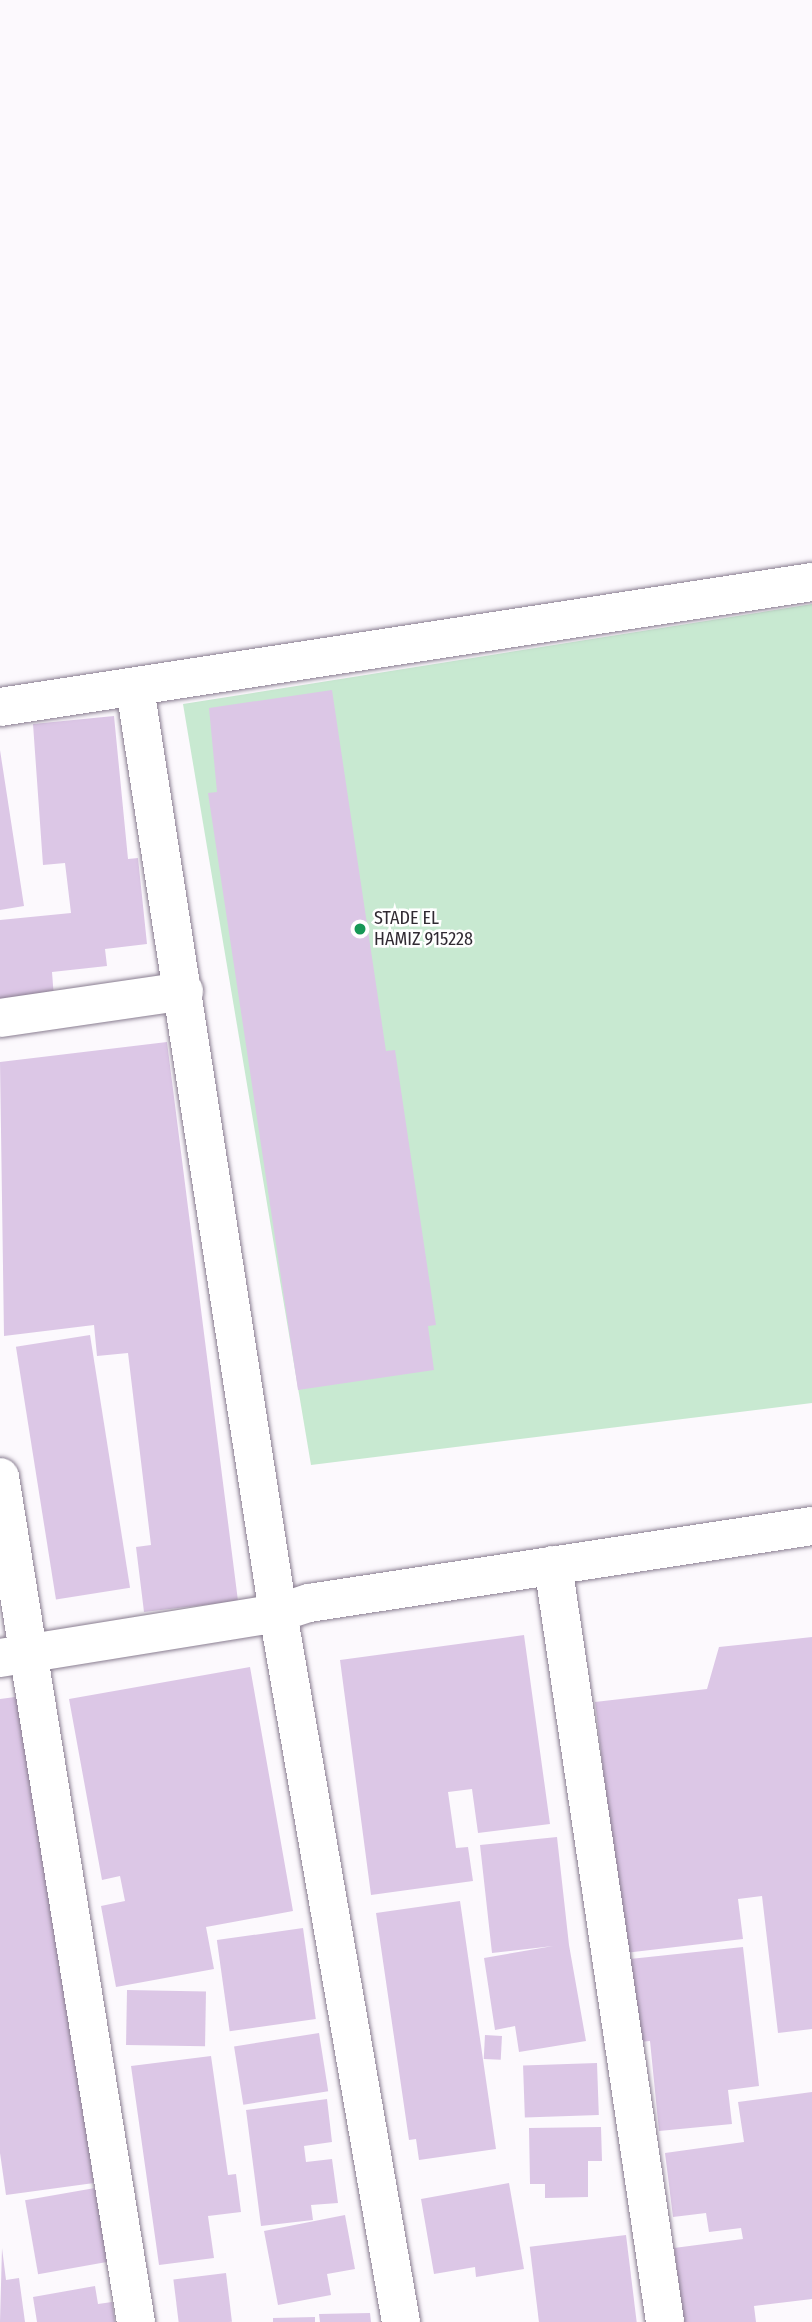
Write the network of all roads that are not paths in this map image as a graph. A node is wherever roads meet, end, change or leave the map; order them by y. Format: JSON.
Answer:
{"nodes":[{"id":1,"x":812,"y":582,"type":"edge"},
{"id":2,"x":135,"y":688,"type":"junction"},
{"id":3,"x":0,"y":707,"type":"edge"},
{"id":4,"x":184,"y":991,"type":"junction"},
{"id":5,"x":0,"y":1018,"type":"edge"},
{"id":6,"x":0,"y":1477,"type":"edge"},
{"id":7,"x":812,"y":1526,"type":"edge"},
{"id":8,"x":553,"y":1565,"type":"junction"},
{"id":9,"x":278,"y":1613,"type":"junction"},
{"id":10,"x":14,"y":1656,"type":"edge"},
{"id":11,"x":136,"y":2322,"type":"edge"},
{"id":12,"x":401,"y":2322,"type":"edge"},
{"id":13,"x":666,"y":2322,"type":"edge"}],
"edges":[{"from":1,"to":2,"type":"street"},
{"from":2,"to":3,"type":"street"},
{"from":2,"to":4,"type":"street"},
{"from":4,"to":5,"type":"street"},
{"from":4,"to":9,"type":"street"},
{"from":6,"to":10,"type":"street"},
{"from":7,"to":8,"type":"street"},
{"from":8,"to":9,"type":"street"},
{"from":8,"to":13,"type":"street"},
{"from":9,"to":10,"type":"street"},
{"from":9,"to":12,"type":"street"},
{"from":10,"to":11,"type":"street"}]}
